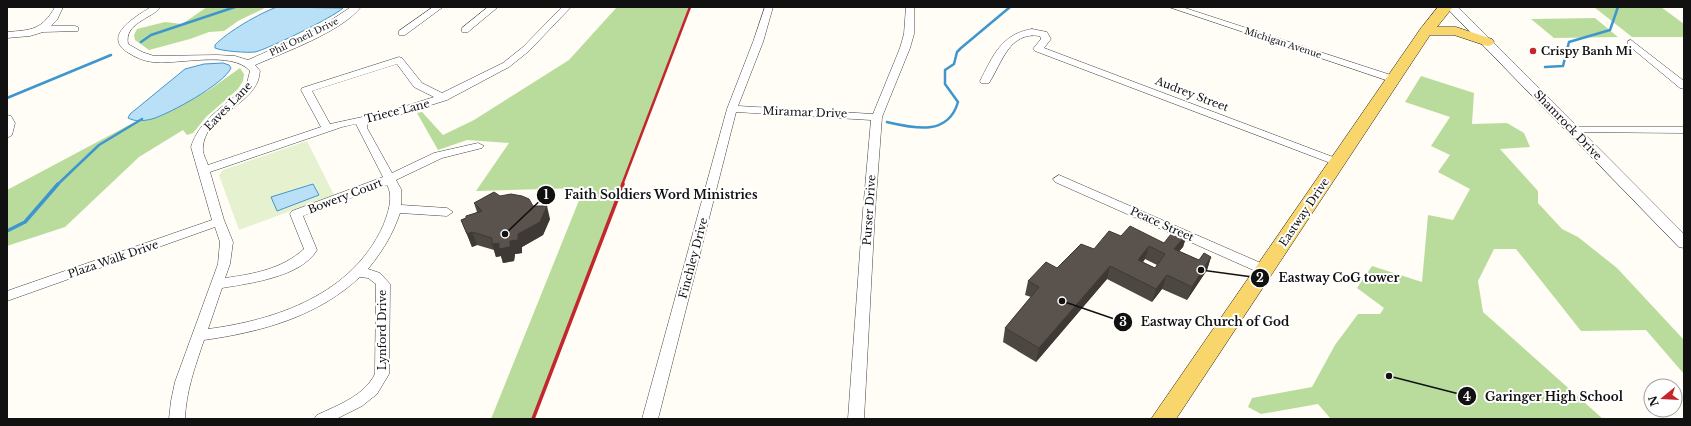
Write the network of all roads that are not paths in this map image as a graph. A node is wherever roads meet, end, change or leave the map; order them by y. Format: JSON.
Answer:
{"nodes":[{"id":1,"x":59,"y":7,"type":"edge"},
{"id":2,"x":157,"y":7,"type":"edge"},
{"id":3,"x":357,"y":7,"type":"edge"},
{"id":4,"x":439,"y":7,"type":"edge"},
{"id":5,"x":494,"y":7,"type":"edge"},
{"id":6,"x":564,"y":7,"type":"edge"},
{"id":7,"x":768,"y":7,"type":"edge"},
{"id":8,"x":910,"y":7,"type":"edge"},
{"id":9,"x":1173,"y":7,"type":"edge"},
{"id":10,"x":1443,"y":8,"type":"edge"},
{"id":11,"x":42,"y":29,"type":"junction"},
{"id":12,"x":75,"y":29,"type":"dead end"},
{"id":13,"x":465,"y":30,"type":"dead end"},
{"id":14,"x":1426,"y":31,"type":"junction"},
{"id":15,"x":402,"y":32,"type":"dead end"},
{"id":16,"x":7,"y":35,"type":"edge"},
{"id":17,"x":1487,"y":42,"type":"junction"},
{"id":18,"x":1631,"y":43,"type":"dead end"},
{"id":19,"x":250,"y":63,"type":"junction"},
{"id":20,"x":1393,"y":79,"type":"junction"},
{"id":21,"x":985,"y":81,"type":"dead end"},
{"id":22,"x":1684,"y":86,"type":"edge"},
{"id":23,"x":443,"y":98,"type":"junction"},
{"id":24,"x":732,"y":109,"type":"junction"},
{"id":25,"x":877,"y":117,"type":"junction"},
{"id":26,"x":7,"y":118,"type":"edge"},
{"id":27,"x":361,"y":120,"type":"junction"},
{"id":28,"x":327,"y":128,"type":"junction"},
{"id":29,"x":1573,"y":130,"type":"junction"},
{"id":30,"x":1684,"y":130,"type":"edge"},
{"id":31,"x":7,"y":135,"type":"edge"},
{"id":32,"x":478,"y":146,"type":"dead end"},
{"id":33,"x":1337,"y":162,"type":"junction"},
{"id":34,"x":204,"y":170,"type":"junction"},
{"id":35,"x":1059,"y":178,"type":"dead end"},
{"id":36,"x":389,"y":179,"type":"junction"},
{"id":37,"x":396,"y":209,"type":"junction"},
{"id":38,"x":447,"y":212,"type":"dead end"},
{"id":39,"x":218,"y":222,"type":"junction"},
{"id":40,"x":1684,"y":243,"type":"edge"},
{"id":41,"x":1265,"y":270,"type":"junction"},
{"id":42,"x":359,"y":272,"type":"junction"},
{"id":43,"x":217,"y":284,"type":"junction"},
{"id":44,"x":7,"y":296,"type":"edge"},
{"id":45,"x":199,"y":336,"type":"junction"},
{"id":46,"x":177,"y":419,"type":"edge"},
{"id":47,"x":322,"y":419,"type":"edge"},
{"id":48,"x":650,"y":419,"type":"edge"},
{"id":49,"x":856,"y":419,"type":"edge"},
{"id":50,"x":1163,"y":419,"type":"edge"}],
"edges":[{"from":1,"to":11,"type":"street"},
{"from":2,"to":19,"type":"street"},
{"from":3,"to":19,"type":"street","name":"Phil Oneil Drive"},
{"from":4,"to":15,"type":"street"},
{"from":5,"to":13,"type":"street"},
{"from":6,"to":23,"type":"street","name":"Triece Lane"},
{"from":7,"to":24,"type":"street","name":"Finchley Drive"},
{"from":8,"to":25,"type":"street","name":"Purser Drive"},
{"from":9,"to":20,"type":"street","name":"Michigan Avenue"},
{"from":10,"to":14,"type":"main road","name":"Eastway Drive"},
{"from":10,"to":17,"type":"street","name":"Shamrock Drive"},
{"from":11,"to":12,"type":"street"},
{"from":11,"to":16,"type":"street"},
{"from":14,"to":17,"type":"main road"},
{"from":14,"to":20,"type":"main road","name":"Eastway Drive"},
{"from":17,"to":29,"type":"street","name":"Shamrock Drive"},
{"from":18,"to":22,"type":"street"},
{"from":19,"to":34,"type":"street","name":"Eaves Lane"},
{"from":20,"to":33,"type":"main road","name":"Eastway Drive"},
{"from":21,"to":33,"type":"street","name":"Audrey Street"},
{"from":23,"to":27,"type":"street","name":"Triece Lane"},
{"from":23,"to":28,"type":"street"},
{"from":24,"to":25,"type":"street","name":"Miramar Drive"},
{"from":24,"to":48,"type":"street","name":"Finchley Drive"},
{"from":25,"to":49,"type":"street","name":"Purser Drive"},
{"from":26,"to":31,"type":"street"},
{"from":27,"to":28,"type":"street","name":"Triece Lane"},
{"from":27,"to":36,"type":"street"},
{"from":28,"to":34,"type":"street","name":"Triece Lane"},
{"from":29,"to":30,"type":"street"},
{"from":29,"to":40,"type":"street","name":"Shamrock Drive"},
{"from":32,"to":36,"type":"street"},
{"from":33,"to":41,"type":"main road","name":"Eastway Drive"},
{"from":34,"to":39,"type":"street","name":"Eaves Lane"},
{"from":35,"to":41,"type":"street","name":"Peace Street"},
{"from":36,"to":37,"type":"street"},
{"from":36,"to":43,"type":"street","name":"Bowery Court"},
{"from":37,"to":38,"type":"street"},
{"from":37,"to":42,"type":"street"},
{"from":39,"to":43,"type":"street","name":"Eaves Lane"},
{"from":39,"to":44,"type":"street","name":"Plaza Walk Drive"},
{"from":41,"to":50,"type":"main road","name":"Eastway Drive"},
{"from":42,"to":45,"type":"street"},
{"from":42,"to":47,"type":"street","name":"Lynford Drive"},
{"from":43,"to":45,"type":"street","name":"Eaves Lane"},
{"from":45,"to":46,"type":"street","name":"Eaves Lane"}]}
